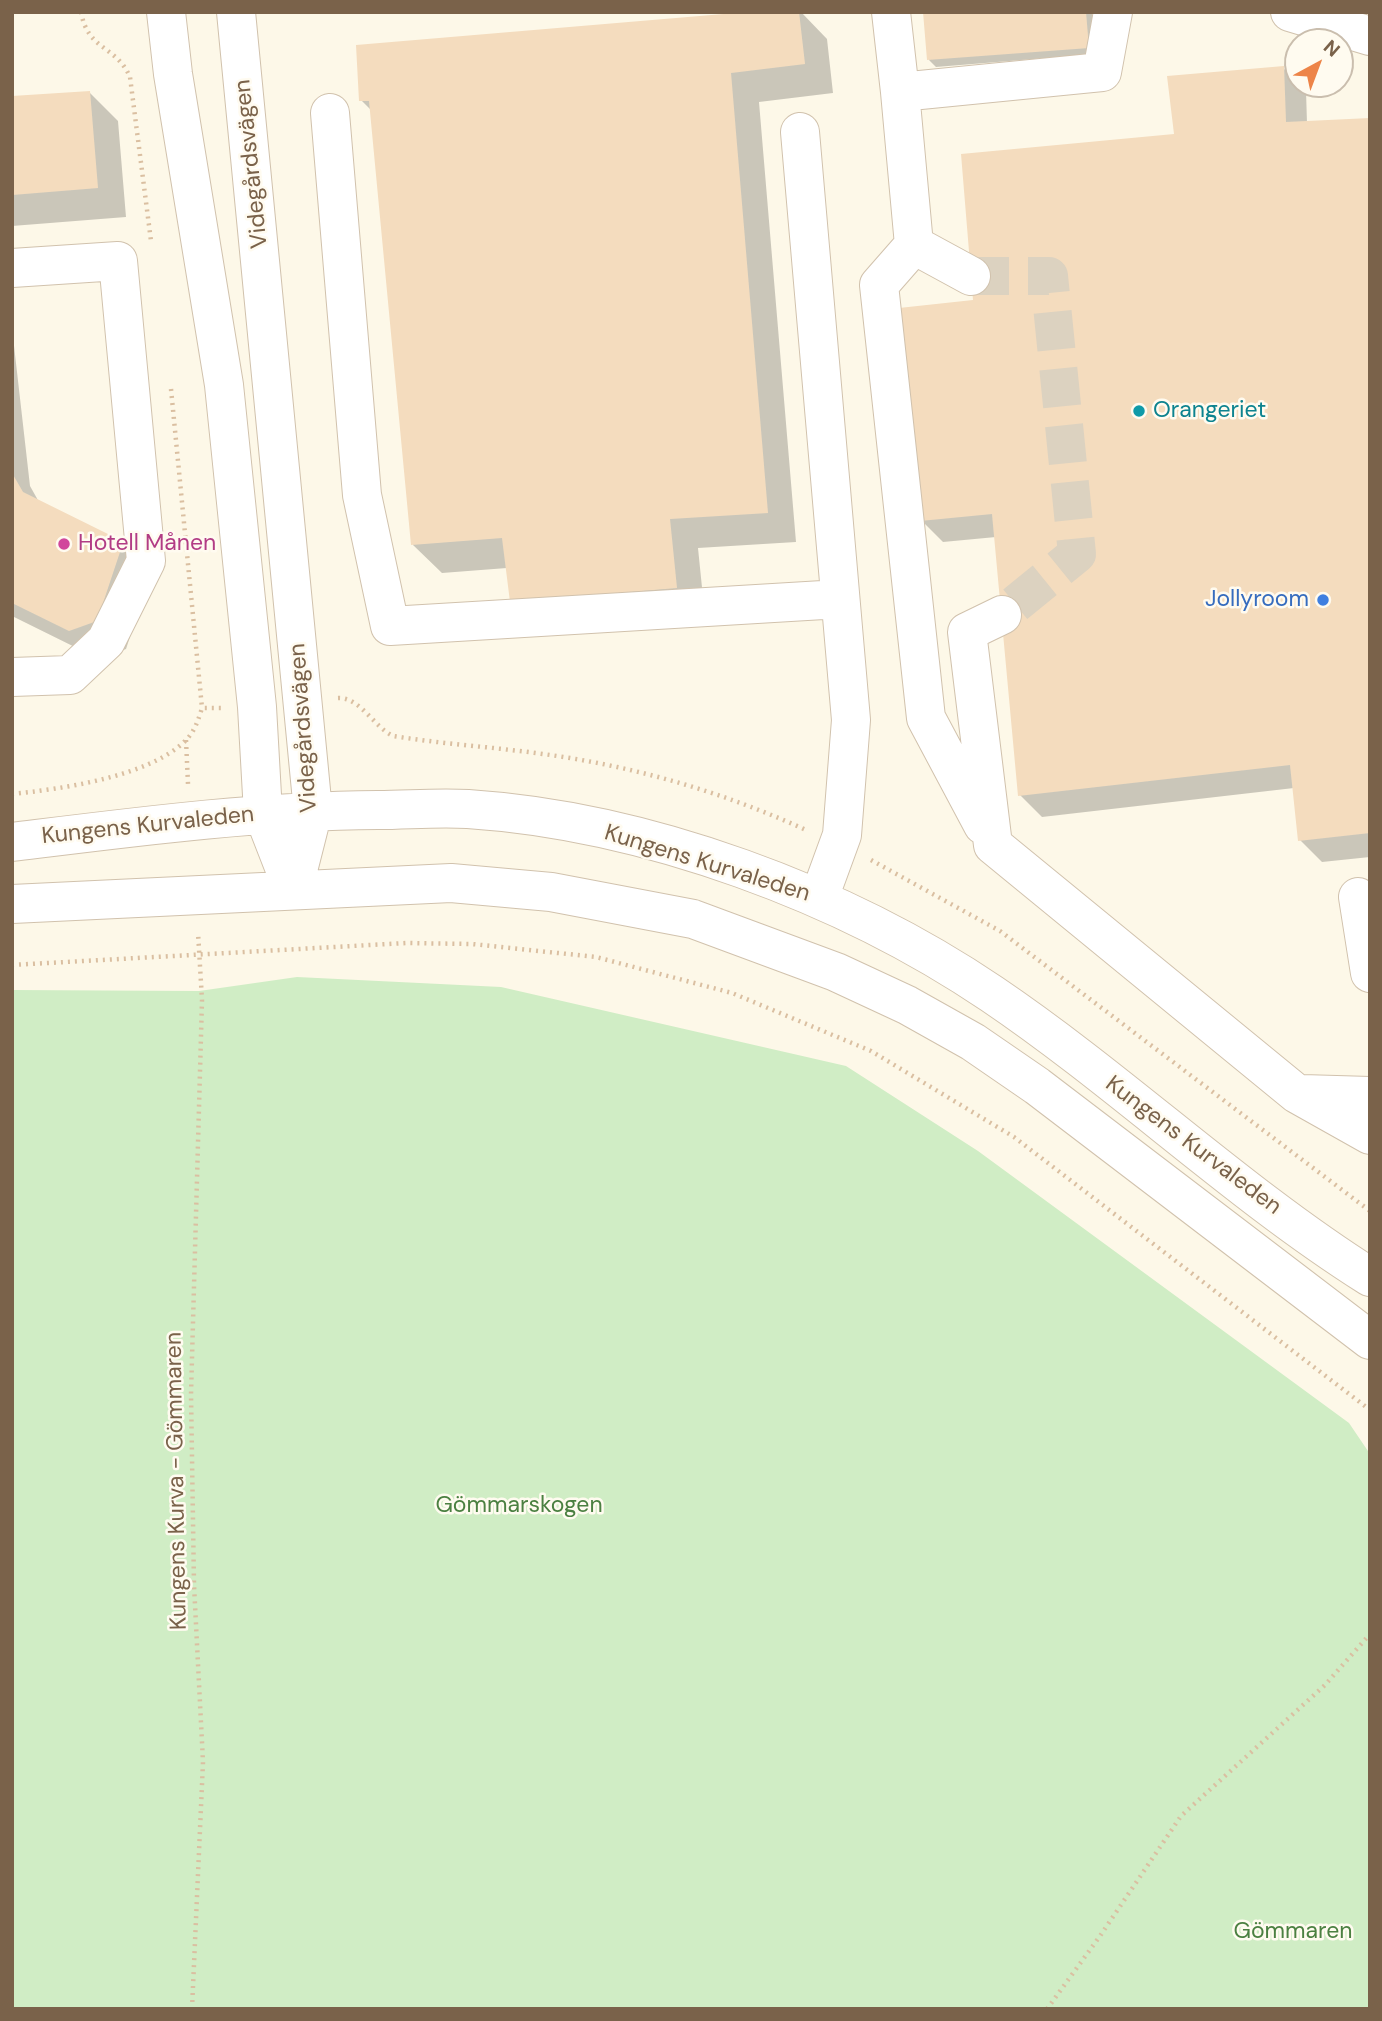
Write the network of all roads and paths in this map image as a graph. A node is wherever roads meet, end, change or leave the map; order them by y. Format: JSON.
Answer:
{"nodes":[{"id":1,"x":166,"y":12,"type":"edge"},
{"id":2,"x":236,"y":12,"type":"edge"},
{"id":3,"x":891,"y":12,"type":"edge"},
{"id":4,"x":1113,"y":12,"type":"edge"},
{"id":5,"x":1290,"y":12,"type":"edge"},
{"id":6,"x":1370,"y":36,"type":"edge"},
{"id":7,"x":900,"y":92,"type":"junction"},
{"id":8,"x":330,"y":113,"type":"dead end"},
{"id":9,"x":800,"y":132,"type":"dead end"},
{"id":10,"x":914,"y":245,"type":"junction"},
{"id":11,"x":12,"y":268,"type":"edge"},
{"id":12,"x":971,"y":276,"type":"tunnel mouth"},
{"id":13,"x":841,"y":599,"type":"junction"},
{"id":14,"x":1002,"y":615,"type":"tunnel mouth"},
{"id":15,"x":12,"y":677,"type":"edge"},
{"id":16,"x":313,"y":811,"type":"junction"},
{"id":17,"x":263,"y":813,"type":"junction"},
{"id":18,"x":12,"y":842,"type":"edge"},
{"id":19,"x":993,"y":845,"type":"junction"},
{"id":20,"x":293,"y":890,"type":"junction"},
{"id":21,"x":1358,"y":897,"type":"dead end"},
{"id":22,"x":818,"y":898,"type":"junction"},
{"id":23,"x":12,"y":904,"type":"edge"},
{"id":24,"x":200,"y":952,"type":"junction"},
{"id":25,"x":12,"y":965,"type":"edge"},
{"id":26,"x":1370,"y":973,"type":"edge"},
{"id":27,"x":1297,"y":1094,"type":"junction"},
{"id":28,"x":1370,"y":1096,"type":"edge"},
{"id":29,"x":1370,"y":1135,"type":"edge"},
{"id":30,"x":1370,"y":1277,"type":"edge"},
{"id":31,"x":1370,"y":1340,"type":"edge"},
{"id":32,"x":1370,"y":1410,"type":"edge"},
{"id":33,"x":1370,"y":1633,"type":"edge"},
{"id":34,"x":192,"y":2009,"type":"edge"},
{"id":35,"x":1047,"y":2009,"type":"edge"}],
"edges":[{"from":1,"to":17,"type":"street","name":"Videgårdsvägen"},
{"from":2,"to":16,"type":"street","name":"Videgårdsvägen"},
{"from":3,"to":7,"type":"street"},
{"from":4,"to":7,"type":"street"},
{"from":5,"to":6,"type":"street"},
{"from":7,"to":10,"type":"street"},
{"from":8,"to":13,"type":"street"},
{"from":9,"to":13,"type":"street"},
{"from":10,"to":12,"type":"street"},
{"from":10,"to":19,"type":"street"},
{"from":11,"to":15,"type":"street"},
{"from":13,"to":22,"type":"street"},
{"from":14,"to":19,"type":"street"},
{"from":16,"to":17,"type":"street","name":"Kungens Kurvaleden"},
{"from":16,"to":20,"type":"street","name":"Videgårdsvägen"},
{"from":16,"to":22,"type":"street","name":"Kungens Kurvaleden"},
{"from":17,"to":18,"type":"street","name":"Kungens Kurvaleden"},
{"from":17,"to":20,"type":"street","name":"Videgårdsvägen"},
{"from":19,"to":27,"type":"street"},
{"from":20,"to":23,"type":"street","name":"Kungens Kurvaleden"},
{"from":20,"to":31,"type":"street","name":"Kungens Kurvaleden"},
{"from":21,"to":26,"type":"street"},
{"from":22,"to":30,"type":"street","name":"Kungens Kurvaleden"},
{"from":24,"to":25,"type":"path"},
{"from":24,"to":32,"type":"path"},
{"from":24,"to":34,"type":"path","name":"Kungens Kurva - Gömmaren"},
{"from":27,"to":28,"type":"street"},
{"from":27,"to":29,"type":"street"},
{"from":33,"to":35,"type":"path"}]}
